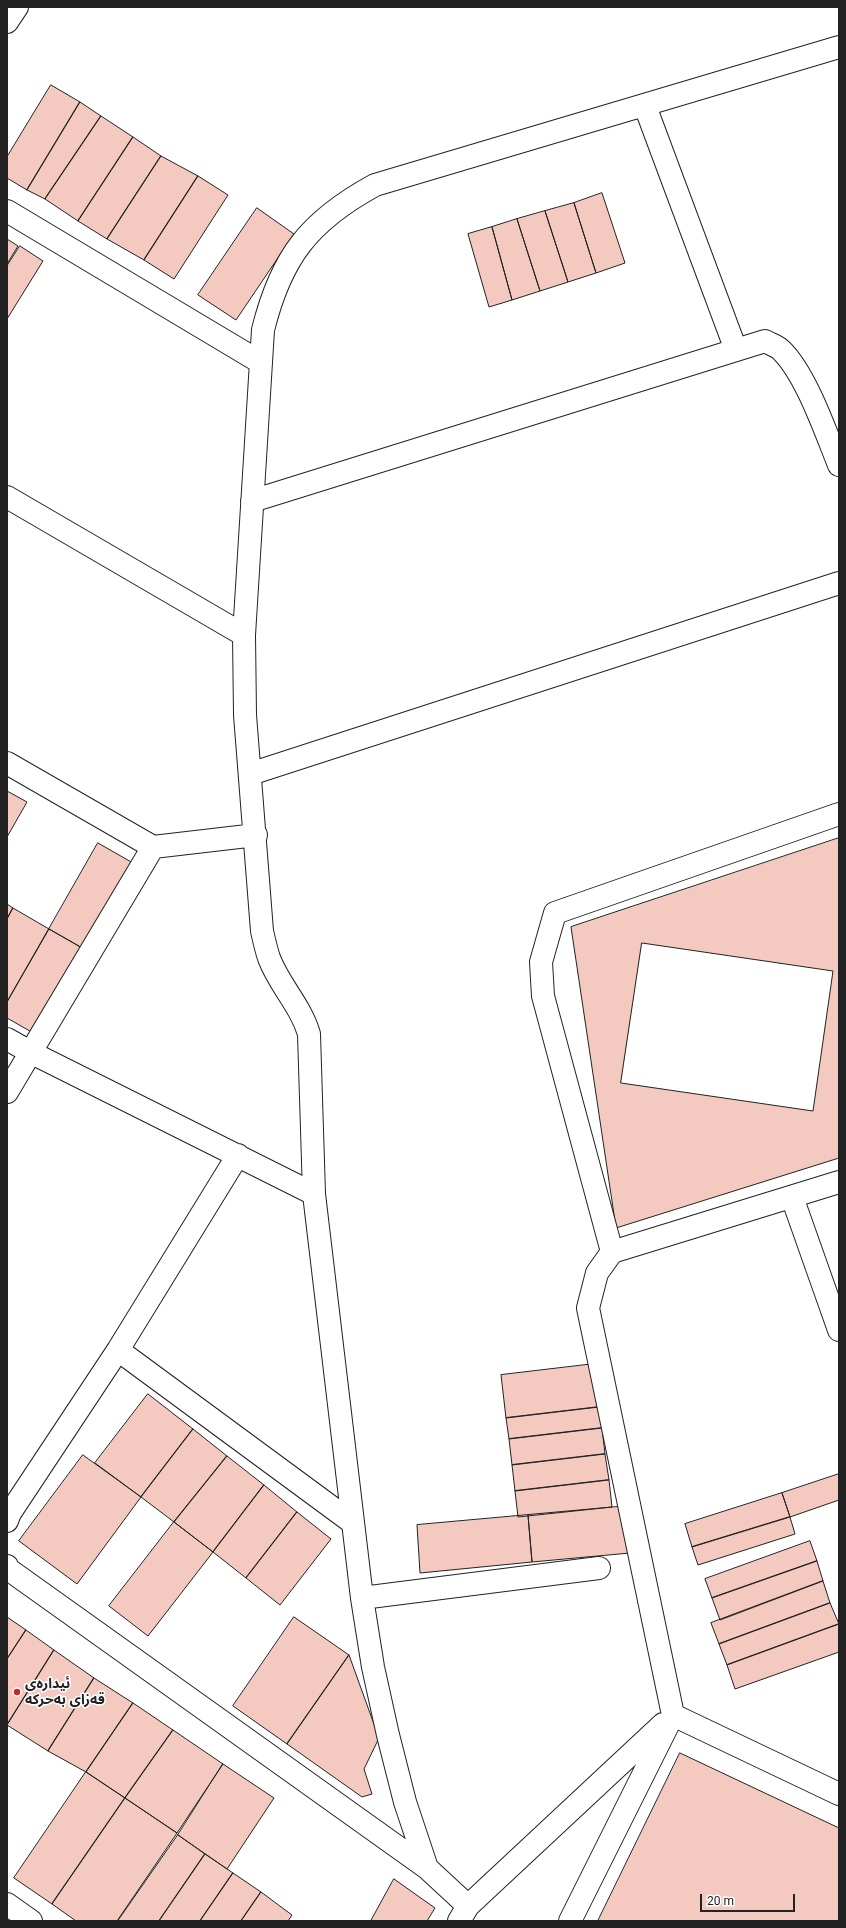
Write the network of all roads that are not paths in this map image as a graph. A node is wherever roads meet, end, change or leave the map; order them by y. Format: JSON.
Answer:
{"nodes":[{"id":1,"x":17,"y":7,"type":"edge"},
{"id":2,"x":7,"y":22,"type":"edge"},
{"id":3,"x":839,"y":46,"type":"edge"},
{"id":4,"x":645,"y":106,"type":"junction"},
{"id":5,"x":7,"y":211,"type":"edge"},
{"id":6,"x":736,"y":350,"type":"junction"},
{"id":7,"x":260,"y":362,"type":"junction"},
{"id":8,"x":839,"y":465,"type":"edge"},
{"id":9,"x":7,"y":497,"type":"edge"},
{"id":10,"x":252,"y":501,"type":"junction"},
{"id":11,"x":839,"y":583,"type":"edge"},
{"id":12,"x":244,"y":635,"type":"junction"},
{"id":13,"x":7,"y":763,"type":"edge"},
{"id":14,"x":250,"y":774,"type":"junction"},
{"id":15,"x":839,"y":814,"type":"edge"},
{"id":16,"x":256,"y":835,"type":"junction"},
{"id":17,"x":153,"y":847,"type":"junction"},
{"id":18,"x":7,"y":1039,"type":"edge"},
{"id":19,"x":30,"y":1052,"type":"junction"},
{"id":20,"x":7,"y":1092,"type":"edge"},
{"id":21,"x":238,"y":1155,"type":"junction"},
{"id":22,"x":839,"y":1182,"type":"edge"},
{"id":23,"x":314,"y":1194,"type":"junction"},
{"id":24,"x":792,"y":1197,"type":"junction"},
{"id":25,"x":612,"y":1252,"type":"junction"},
{"id":26,"x":839,"y":1330,"type":"edge"},
{"id":27,"x":118,"y":1350,"type":"junction"},
{"id":28,"x":7,"y":1521,"type":"edge"},
{"id":29,"x":353,"y":1523,"type":"junction"},
{"id":30,"x":7,"y":1566,"type":"edge"},
{"id":31,"x":599,"y":1568,"type":"dead end"},
{"id":32,"x":362,"y":1598,"type":"junction"},
{"id":33,"x":672,"y":1715,"type":"junction"},
{"id":34,"x":839,"y":1794,"type":"edge"},
{"id":35,"x":427,"y":1868,"type":"junction"},
{"id":36,"x":7,"y":1904,"type":"edge"},
{"id":37,"x":464,"y":1913,"type":"edge"},
{"id":38,"x":31,"y":1921,"type":"edge"},
{"id":39,"x":570,"y":1921,"type":"edge"}],
"edges":[{"from":1,"to":2,"type":"street"},
{"from":3,"to":4,"type":"street"},
{"from":4,"to":6,"type":"street"},
{"from":4,"to":7,"type":"street"},
{"from":5,"to":7,"type":"street"},
{"from":6,"to":8,"type":"street"},
{"from":6,"to":10,"type":"street"},
{"from":7,"to":10,"type":"street"},
{"from":9,"to":12,"type":"street"},
{"from":10,"to":12,"type":"street"},
{"from":11,"to":14,"type":"street"},
{"from":12,"to":14,"type":"street"},
{"from":13,"to":17,"type":"street"},
{"from":14,"to":16,"type":"street"},
{"from":15,"to":25,"type":"street"},
{"from":16,"to":17,"type":"street"},
{"from":16,"to":23,"type":"street"},
{"from":17,"to":19,"type":"street"},
{"from":18,"to":19,"type":"street"},
{"from":19,"to":20,"type":"street"},
{"from":19,"to":21,"type":"street"},
{"from":21,"to":23,"type":"street"},
{"from":21,"to":27,"type":"street"},
{"from":22,"to":24,"type":"street"},
{"from":23,"to":29,"type":"street"},
{"from":24,"to":25,"type":"street"},
{"from":24,"to":26,"type":"street"},
{"from":25,"to":33,"type":"street"},
{"from":27,"to":28,"type":"street"},
{"from":27,"to":29,"type":"street"},
{"from":29,"to":32,"type":"street"},
{"from":30,"to":35,"type":"street"},
{"from":31,"to":32,"type":"street"},
{"from":32,"to":35,"type":"street"},
{"from":33,"to":34,"type":"street"},
{"from":33,"to":37,"type":"street"},
{"from":33,"to":39,"type":"street"},
{"from":35,"to":37,"type":"street"},
{"from":36,"to":38,"type":"street"}]}
